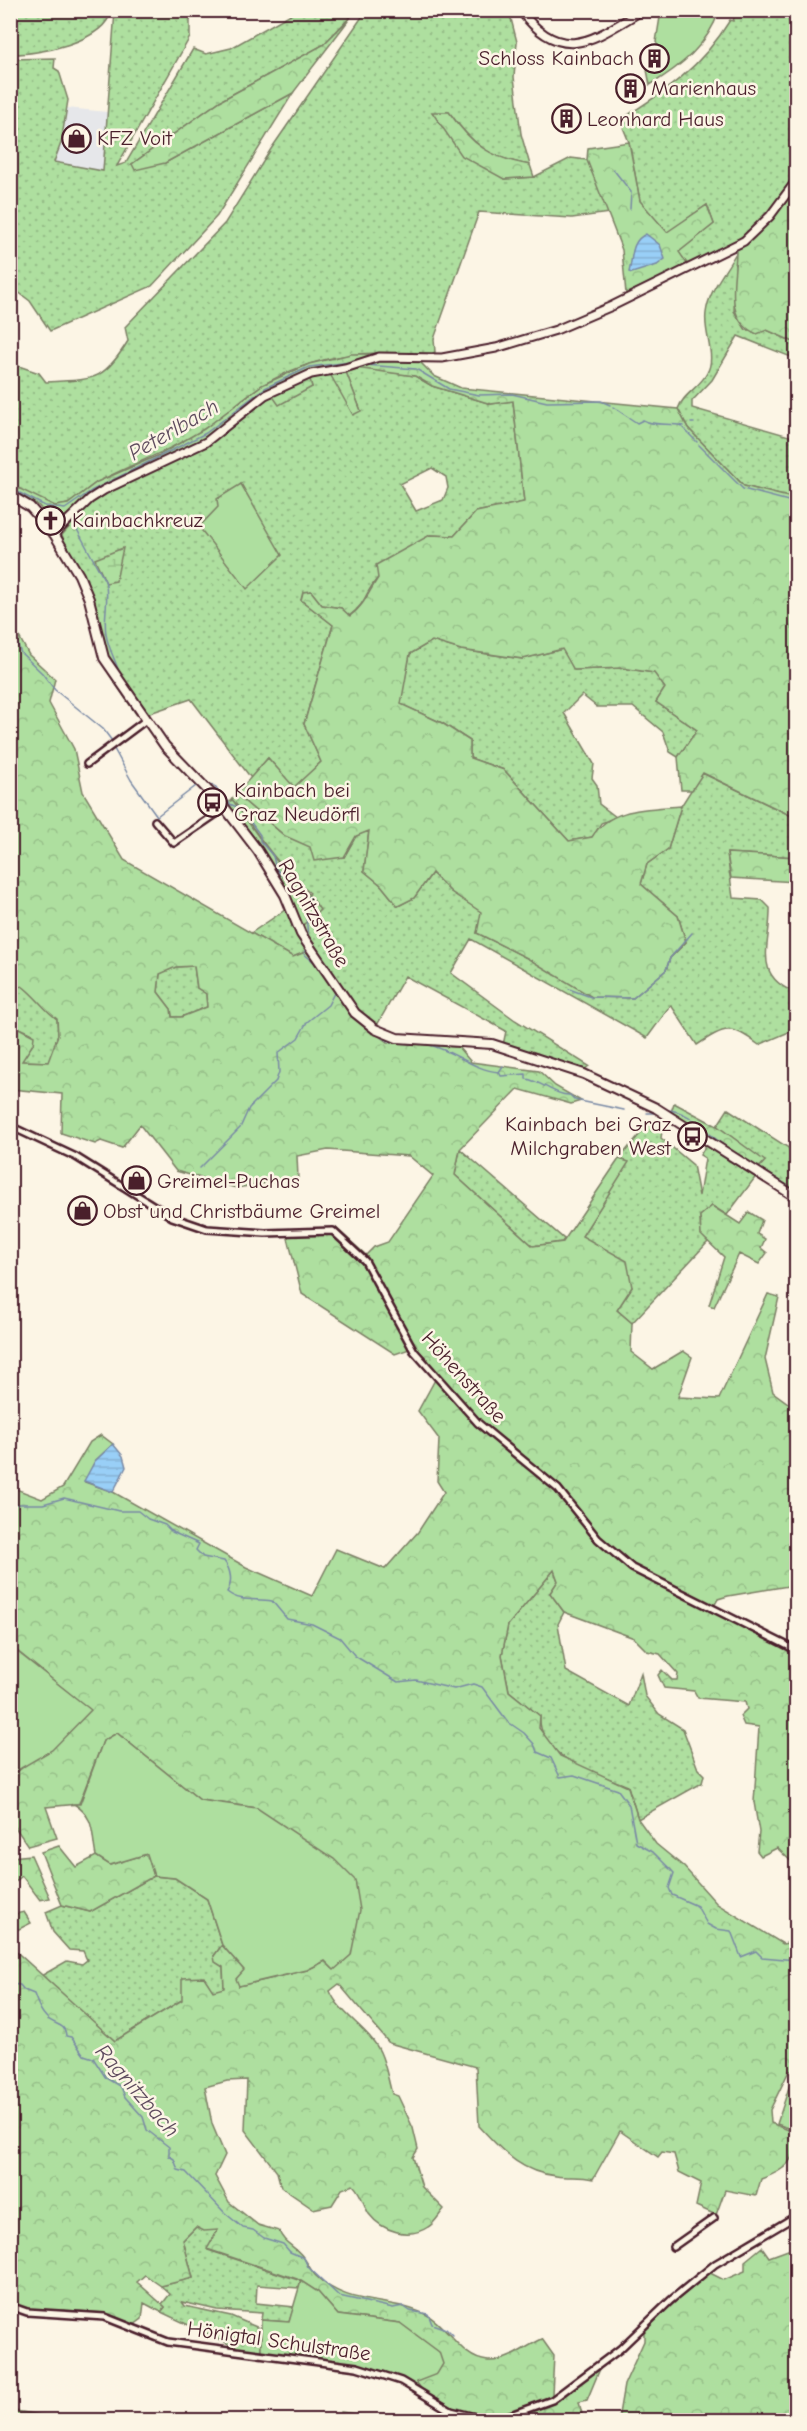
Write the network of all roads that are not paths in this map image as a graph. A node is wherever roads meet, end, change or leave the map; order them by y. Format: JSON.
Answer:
{"nodes":[{"id":1,"x":520,"y":10,"type":"edge"},
{"id":2,"x":643,"y":10,"type":"edge"},
{"id":3,"x":796,"y":181,"type":"edge"},
{"id":4,"x":10,"y":495,"type":"edge"},
{"id":5,"x":54,"y":534,"type":"junction"},
{"id":6,"x":146,"y":720,"type":"junction"},
{"id":7,"x":87,"y":764,"type":"dead end"},
{"id":8,"x":225,"y":808,"type":"junction"},
{"id":9,"x":155,"y":821,"type":"dead end"},
{"id":10,"x":10,"y":1126,"type":"edge"},
{"id":11,"x":796,"y":1197,"type":"edge"},
{"id":12,"x":796,"y":1650,"type":"edge"},
{"id":13,"x":796,"y":2216,"type":"edge"},
{"id":14,"x":714,"y":2218,"type":"dead end"},
{"id":15,"x":673,"y":2247,"type":"dead end"},
{"id":16,"x":10,"y":2306,"type":"edge"},
{"id":17,"x":479,"y":2419,"type":"edge"}],
"edges":[{"from":1,"to":2,"type":"street"},
{"from":3,"to":5,"type":"street"},
{"from":4,"to":5,"type":"main road","name":"Ragnitzstraße"},
{"from":5,"to":6,"type":"main road","name":"Ragnitzstraße"},
{"from":6,"to":7,"type":"street"},
{"from":6,"to":8,"type":"main road","name":"Ragnitzstraße"},
{"from":8,"to":9,"type":"street"},
{"from":8,"to":11,"type":"main road","name":"Ragnitzstraße"},
{"from":10,"to":12,"type":"street","name":"Höhenstraße"},
{"from":13,"to":17,"type":"street","name":"Hönigtal Schulstraße"},
{"from":14,"to":15,"type":"street"},
{"from":16,"to":17,"type":"street","name":"Hönigtal Schulstraße"}]}
